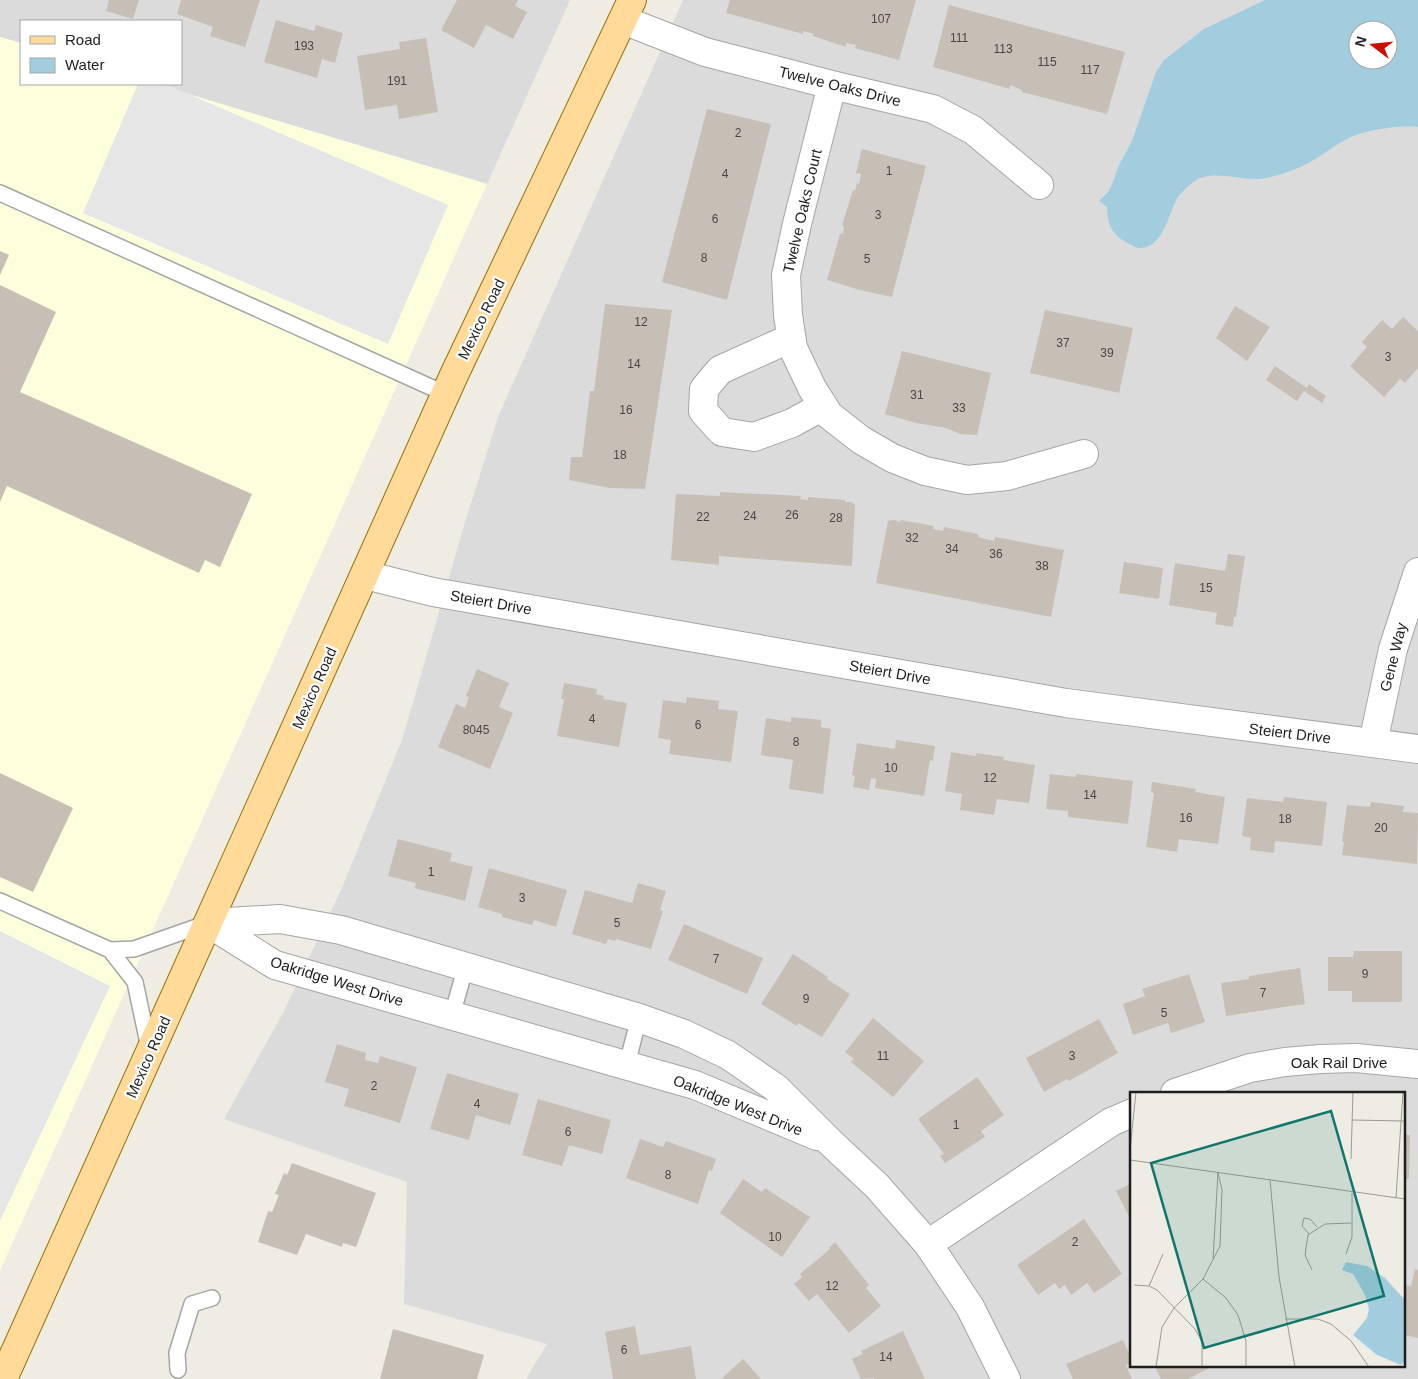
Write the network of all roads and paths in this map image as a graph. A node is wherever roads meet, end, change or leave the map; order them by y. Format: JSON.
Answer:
{"nodes":[{"id":1,"x":627,"y":10,"type":"edge"},
{"id":2,"x":832,"y":85,"type":"junction"},
{"id":3,"x":1039,"y":185,"type":"dead end"},
{"id":4,"x":0,"y":193,"type":"edge"},
{"id":5,"x":792,"y":338,"type":"junction"},
{"id":6,"x":446,"y":394,"type":"junction"},
{"id":7,"x":823,"y":406,"type":"junction"},
{"id":8,"x":1084,"y":454,"type":"dead end"},
{"id":9,"x":1418,"y":572,"type":"edge"},
{"id":10,"x":365,"y":575,"type":"junction"},
{"id":11,"x":1373,"y":743,"type":"junction"},
{"id":12,"x":1418,"y":749,"type":"edge"},
{"id":13,"x":0,"y":901,"type":"edge"},
{"id":14,"x":208,"y":923,"type":"junction"},
{"id":15,"x":110,"y":950,"type":"junction"},
{"id":16,"x":466,"y":966,"type":"junction"},
{"id":17,"x":452,"y":1015,"type":"junction"},
{"id":18,"x":639,"y":1018,"type":"junction"},
{"id":19,"x":150,"y":1052,"type":"junction"},
{"id":20,"x":628,"y":1064,"type":"junction"},
{"id":21,"x":1418,"y":1064,"type":"edge"},
{"id":22,"x":1178,"y":1092,"type":"edge"},
{"id":23,"x":1130,"y":1114,"type":"edge"},
{"id":24,"x":830,"y":1142,"type":"junction"},
{"id":25,"x":928,"y":1244,"type":"junction"},
{"id":26,"x":212,"y":1298,"type":"dead end"},
{"id":27,"x":178,"y":1370,"type":"dead end"},
{"id":28,"x":3,"y":1379,"type":"edge"},
{"id":29,"x":1006,"y":1379,"type":"edge"}],
"edges":[{"from":1,"to":2,"type":"street","name":"Twelve Oaks Drive"},
{"from":1,"to":6,"type":"main road","name":"Mexico Road"},
{"from":2,"to":3,"type":"street","name":"Twelve Oaks Drive"},
{"from":2,"to":5,"type":"street","name":"Twelve Oaks Court"},
{"from":4,"to":6,"type":"lane"},
{"from":5,"to":7,"type":"street","name":"Twelve Oaks Court"},
{"from":5,"to":7,"type":"street"},
{"from":6,"to":10,"type":"main road","name":"Mexico Road"},
{"from":7,"to":8,"type":"street","name":"Twelve Oaks Court"},
{"from":9,"to":11,"type":"street","name":"Gene Way"},
{"from":10,"to":11,"type":"street","name":"Steiert Drive"},
{"from":10,"to":14,"type":"main road","name":"Mexico Road"},
{"from":11,"to":12,"type":"street","name":"Steiert Drive"},
{"from":13,"to":15,"type":"lane"},
{"from":14,"to":15,"type":"lane"},
{"from":14,"to":16,"type":"street","name":"Oakridge West Drive"},
{"from":14,"to":17,"type":"street","name":"Oakridge West Drive"},
{"from":14,"to":19,"type":"main road","name":"Mexico Road"},
{"from":15,"to":19,"type":"lane"},
{"from":16,"to":17,"type":"lane"},
{"from":16,"to":18,"type":"street","name":"Oakridge West Drive"},
{"from":17,"to":20,"type":"street","name":"Oakridge West Drive"},
{"from":18,"to":20,"type":"lane"},
{"from":18,"to":24,"type":"street","name":"Oakridge West Drive"},
{"from":19,"to":28,"type":"main road","name":"Mexico Road"},
{"from":20,"to":24,"type":"street","name":"Oakridge West Drive"},
{"from":21,"to":22,"type":"street","name":"Oak Rail Drive"},
{"from":23,"to":25,"type":"street"},
{"from":24,"to":25,"type":"street","name":"Oakridge West Drive"},
{"from":25,"to":29,"type":"street","name":"Oakridge West Drive"},
{"from":26,"to":27,"type":"lane"}]}
